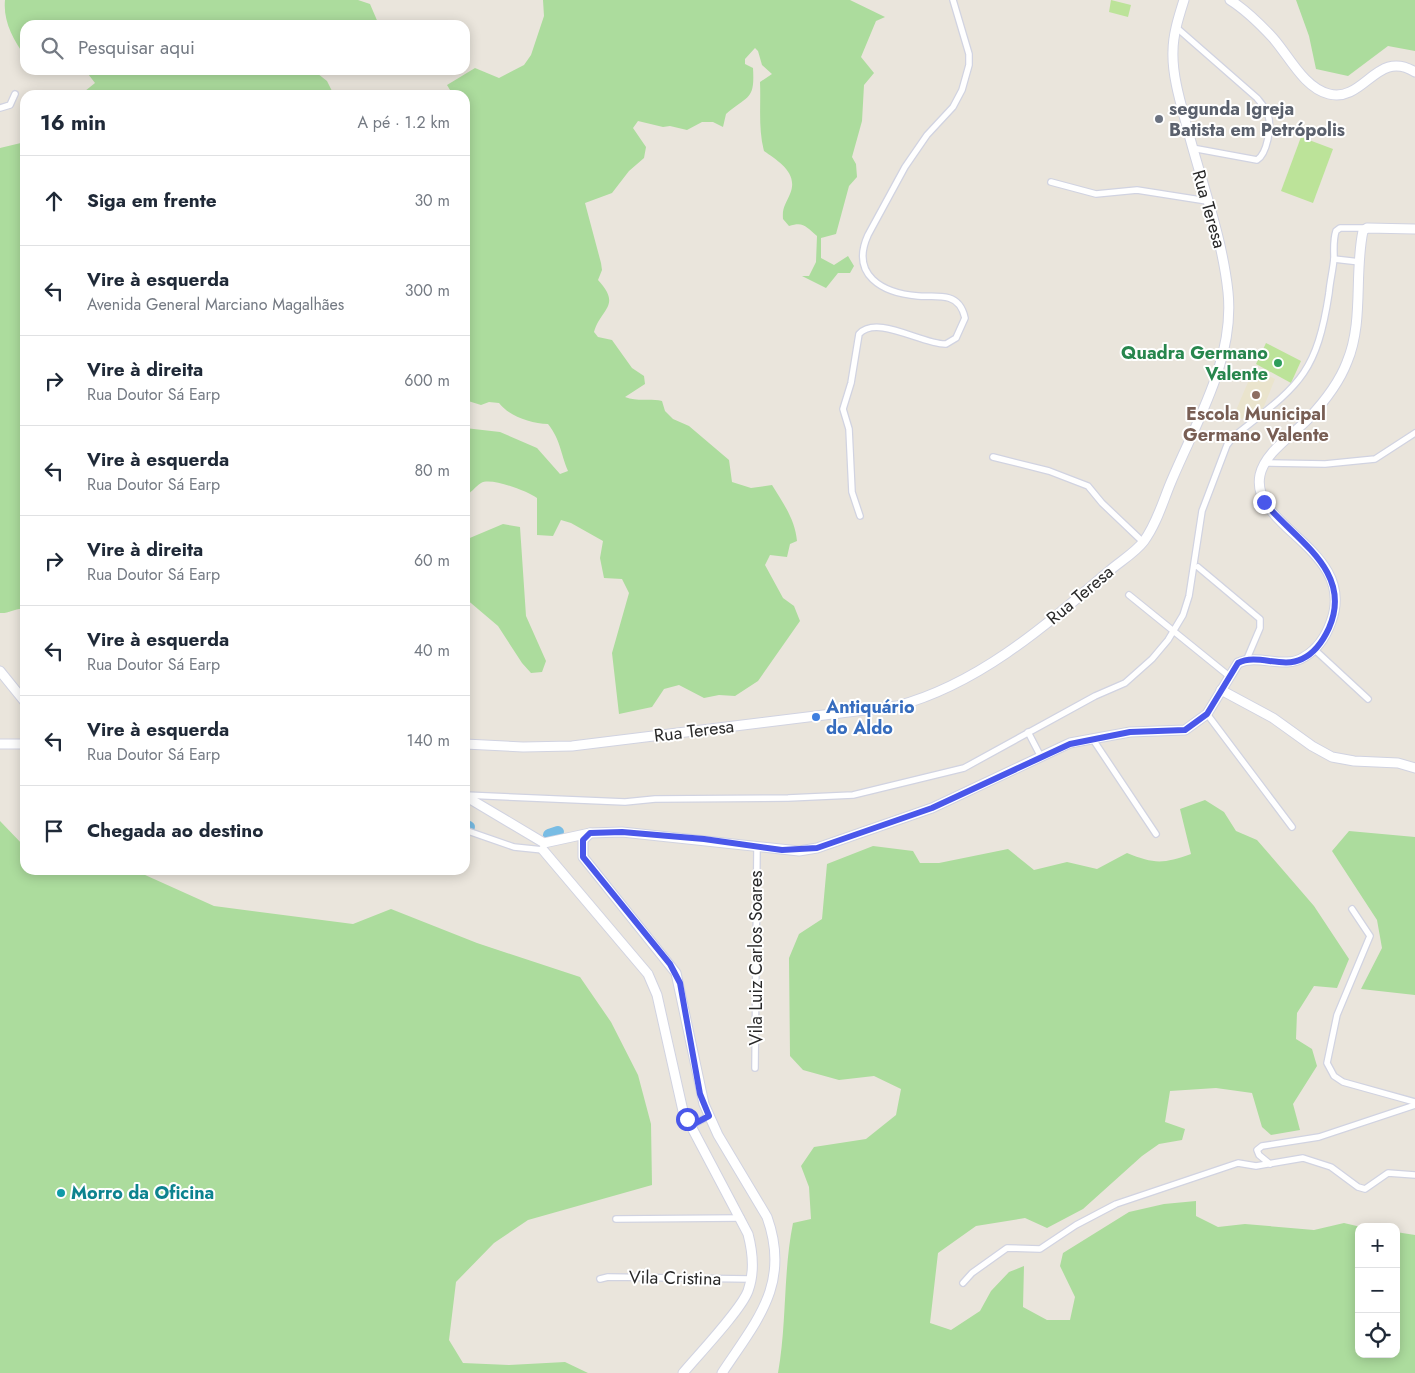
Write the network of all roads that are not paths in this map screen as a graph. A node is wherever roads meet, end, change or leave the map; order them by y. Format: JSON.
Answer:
{"nodes":[{"id":1,"x":953,"y":0,"type":"edge"},
{"id":2,"x":1184,"y":0,"type":"edge"},
{"id":3,"x":1230,"y":0,"type":"edge"},
{"id":4,"x":1177,"y":28,"type":"junction"},
{"id":5,"x":1415,"y":72,"type":"edge"},
{"id":6,"x":15,"y":94,"type":"dead end"},
{"id":7,"x":0,"y":108,"type":"edge"},
{"id":8,"x":1192,"y":148,"type":"junction"},
{"id":9,"x":1052,"y":182,"type":"dead end"},
{"id":10,"x":1207,"y":201,"type":"junction"},
{"id":11,"x":1363,"y":228,"type":"junction"},
{"id":12,"x":1415,"y":229,"type":"edge"},
{"id":13,"x":1334,"y":259,"type":"junction"},
{"id":14,"x":1360,"y":262,"type":"junction"},
{"id":15,"x":1415,"y":433,"type":"edge"},
{"id":16,"x":993,"y":457,"type":"dead end"},
{"id":17,"x":1265,"y":463,"type":"junction"},
{"id":18,"x":860,"y":516,"type":"dead end"},
{"id":19,"x":1143,"y":542,"type":"junction"},
{"id":20,"x":1198,"y":567,"type":"dead end"},
{"id":21,"x":1129,"y":595,"type":"dead end"},
{"id":22,"x":1174,"y":631,"type":"junction"},
{"id":23,"x":1314,"y":650,"type":"junction"},
{"id":24,"x":1246,"y":661,"type":"junction"},
{"id":25,"x":0,"y":671,"type":"edge"},
{"id":26,"x":1229,"y":676,"type":"junction"},
{"id":27,"x":1221,"y":690,"type":"junction"},
{"id":28,"x":20,"y":696,"type":"edge"},
{"id":29,"x":1368,"y":699,"type":"dead end"},
{"id":30,"x":1207,"y":714,"type":"junction"},
{"id":31,"x":1028,"y":732,"type":"junction"},
{"id":32,"x":1092,"y":738,"type":"junction"},
{"id":33,"x":0,"y":744,"type":"edge"},
{"id":34,"x":20,"y":744,"type":"edge"},
{"id":35,"x":470,"y":744,"type":"edge"},
{"id":36,"x":1041,"y":757,"type":"junction"},
{"id":37,"x":1415,"y":768,"type":"edge"},
{"id":38,"x":470,"y":795,"type":"edge"},
{"id":39,"x":470,"y":798,"type":"edge"},
{"id":40,"x":1292,"y":827,"type":"dead end"},
{"id":41,"x":470,"y":832,"type":"edge"},
{"id":42,"x":590,"y":833,"type":"junction"},
{"id":43,"x":1156,"y":834,"type":"dead end"},
{"id":44,"x":568,"y":837,"type":"junction"},
{"id":45,"x":544,"y":846,"type":"junction"},
{"id":46,"x":757,"y":848,"type":"junction"},
{"id":47,"x":583,"y":857,"type":"junction"},
{"id":48,"x":1352,"y":909,"type":"dead end"},
{"id":49,"x":755,"y":1068,"type":"dead end"},
{"id":50,"x":1415,"y":1104,"type":"edge"},
{"id":51,"x":709,"y":1116,"type":"junction"},
{"id":52,"x":690,"y":1126,"type":"junction"},
{"id":53,"x":1270,"y":1164,"type":"junction"},
{"id":54,"x":1415,"y":1175,"type":"edge"},
{"id":55,"x":741,"y":1218,"type":"junction"},
{"id":56,"x":616,"y":1219,"type":"dead end"},
{"id":57,"x":600,"y":1279,"type":"dead end"},
{"id":58,"x":750,"y":1279,"type":"junction"},
{"id":59,"x":963,"y":1283,"type":"dead end"},
{"id":60,"x":683,"y":1373,"type":"edge"},
{"id":61,"x":722,"y":1373,"type":"edge"}],
"edges":[{"from":1,"to":18,"type":"street"},
{"from":2,"to":4,"type":"main road","name":"Rua Teresa"},
{"from":3,"to":5,"type":"main road"},
{"from":4,"to":8,"type":"main road","name":"Rua Teresa"},
{"from":4,"to":8,"type":"street"},
{"from":6,"to":7,"type":"street"},
{"from":8,"to":10,"type":"main road","name":"Rua Teresa"},
{"from":9,"to":10,"type":"street"},
{"from":10,"to":19,"type":"main road","name":"Rua Teresa"},
{"from":11,"to":12,"type":"main road"},
{"from":11,"to":13,"type":"street"},
{"from":11,"to":14,"type":"main road"},
{"from":13,"to":14,"type":"street"},
{"from":13,"to":22,"type":"street"},
{"from":14,"to":17,"type":"main road"},
{"from":15,"to":17,"type":"street"},
{"from":16,"to":19,"type":"street"},
{"from":17,"to":23,"type":"main road"},
{"from":19,"to":35,"type":"main road","name":"Rua Teresa"},
{"from":20,"to":24,"type":"street"},
{"from":21,"to":22,"type":"street"},
{"from":22,"to":26,"type":"street"},
{"from":22,"to":31,"type":"street"},
{"from":23,"to":24,"type":"main road"},
{"from":23,"to":29,"type":"street"},
{"from":24,"to":26,"type":"main road"},
{"from":25,"to":28,"type":"main road"},
{"from":26,"to":27,"type":"main road"},
{"from":27,"to":30,"type":"main road"},
{"from":27,"to":37,"type":"main road"},
{"from":30,"to":32,"type":"main road"},
{"from":30,"to":40,"type":"street"},
{"from":31,"to":36,"type":"street"},
{"from":31,"to":38,"type":"street"},
{"from":32,"to":36,"type":"main road"},
{"from":32,"to":43,"type":"street"},
{"from":33,"to":34,"type":"main road"},
{"from":36,"to":46,"type":"main road"},
{"from":39,"to":45,"type":"main road"},
{"from":41,"to":45,"type":"street"},
{"from":42,"to":44,"type":"main road"},
{"from":42,"to":46,"type":"main road"},
{"from":42,"to":47,"type":"main road"},
{"from":44,"to":45,"type":"main road"},
{"from":44,"to":47,"type":"main road"},
{"from":45,"to":52,"type":"main road"},
{"from":46,"to":49,"type":"street","name":"Vila Luiz Carlos Soares"},
{"from":47,"to":51,"type":"main road"},
{"from":48,"to":50,"type":"street"},
{"from":50,"to":53,"type":"street"},
{"from":51,"to":52,"type":"street"},
{"from":51,"to":61,"type":"main road"},
{"from":52,"to":55,"type":"main road"},
{"from":53,"to":54,"type":"street"},
{"from":53,"to":59,"type":"street"},
{"from":55,"to":56,"type":"street"},
{"from":55,"to":58,"type":"main road"},
{"from":57,"to":58,"type":"street","name":"Vila Cristina"},
{"from":58,"to":60,"type":"main road"}]}
